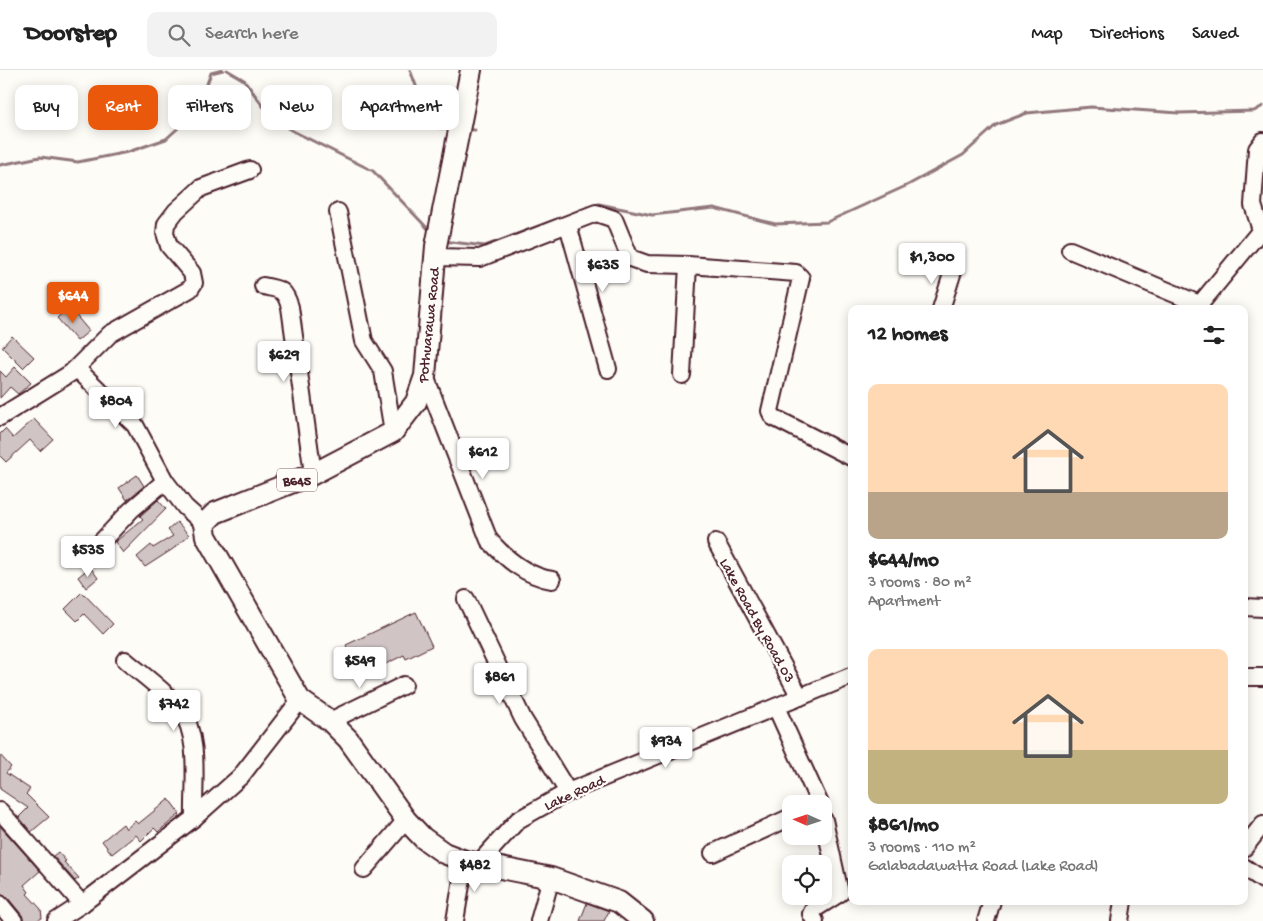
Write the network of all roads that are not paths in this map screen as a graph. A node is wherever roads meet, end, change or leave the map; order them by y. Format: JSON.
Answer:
{"nodes":[{"id":1,"x":470,"y":70,"type":"edge"},
{"id":2,"x":1263,"y":141,"type":"edge"},
{"id":3,"x":250,"y":170,"type":"dead end"},
{"id":4,"x":338,"y":212,"type":"dead end"},
{"id":5,"x":568,"y":225,"type":"junction"},
{"id":6,"x":1262,"y":231,"type":"edge"},
{"id":7,"x":1070,"y":250,"type":"dead end"},
{"id":8,"x":436,"y":252,"type":"junction"},
{"id":9,"x":688,"y":265,"type":"junction"},
{"id":10,"x":954,"y":271,"type":"dead end"},
{"id":11,"x":263,"y":286,"type":"dead end"},
{"id":12,"x":942,"y":305,"type":"edge"},
{"id":13,"x":1193,"y":305,"type":"edge"},
{"id":14,"x":1199,"y":305,"type":"edge"},
{"id":15,"x":77,"y":369,"type":"junction"},
{"id":16,"x":608,"y":369,"type":"dead end"},
{"id":17,"x":682,"y":375,"type":"dead end"},
{"id":18,"x":425,"y":376,"type":"junction"},
{"id":19,"x":0,"y":417,"type":"edge"},
{"id":20,"x":393,"y":432,"type":"junction"},
{"id":21,"x":848,"y":455,"type":"edge"},
{"id":22,"x":313,"y":474,"type":"junction"},
{"id":23,"x":165,"y":481,"type":"junction"},
{"id":24,"x":204,"y":524,"type":"junction"},
{"id":25,"x":101,"y":542,"type":"dead end"},
{"id":26,"x":716,"y":542,"type":"dead end"},
{"id":27,"x":552,"y":580,"type":"dead end"},
{"id":28,"x":466,"y":599,"type":"dead end"},
{"id":29,"x":1248,"y":607,"type":"edge"},
{"id":30,"x":1263,"y":608,"type":"edge"},
{"id":31,"x":125,"y":660,"type":"dead end"},
{"id":32,"x":1263,"y":676,"type":"edge"},
{"id":33,"x":848,"y":677,"type":"edge"},
{"id":34,"x":1248,"y":677,"type":"edge"},
{"id":35,"x":404,"y":685,"type":"dead end"},
{"id":36,"x":800,"y":697,"type":"junction"},
{"id":37,"x":300,"y":700,"type":"junction"},
{"id":38,"x":776,"y":707,"type":"junction"},
{"id":39,"x":330,"y":721,"type":"junction"},
{"id":40,"x":568,"y":792,"type":"junction"},
{"id":41,"x":816,"y":795,"type":"edge"},
{"id":42,"x":0,"y":811,"type":"edge"},
{"id":43,"x":194,"y":818,"type":"junction"},
{"id":44,"x":406,"y":820,"type":"junction"},
{"id":45,"x":782,"y":821,"type":"edge"},
{"id":46,"x":1263,"y":824,"type":"edge"},
{"id":47,"x":1248,"y":843,"type":"edge"},
{"id":48,"x":829,"y":845,"type":"edge"},
{"id":49,"x":713,"y":853,"type":"dead end"},
{"id":50,"x":472,"y":862,"type":"junction"},
{"id":51,"x":364,"y":869,"type":"dead end"},
{"id":52,"x":551,"y":878,"type":"junction"},
{"id":53,"x":0,"y":904,"type":"edge"},
{"id":54,"x":82,"y":904,"type":"junction"},
{"id":55,"x":991,"y":905,"type":"edge"},
{"id":56,"x":1122,"y":905,"type":"edge"},
{"id":57,"x":14,"y":921,"type":"edge"},
{"id":58,"x":56,"y":921,"type":"edge"},
{"id":59,"x":454,"y":921,"type":"edge"},
{"id":60,"x":539,"y":921,"type":"edge"},
{"id":61,"x":643,"y":921,"type":"edge"},
{"id":62,"x":815,"y":921,"type":"edge"},
{"id":63,"x":986,"y":921,"type":"edge"},
{"id":64,"x":1120,"y":921,"type":"edge"}],
"edges":[{"from":1,"to":8,"type":"main road","name":"Pothuarawa Road","number":"B645"},
{"from":2,"to":6,"type":"street"},
{"from":3,"to":15,"type":"street"},
{"from":4,"to":20,"type":"street"},
{"from":5,"to":8,"type":"street"},
{"from":5,"to":9,"type":"street"},
{"from":5,"to":16,"type":"street"},
{"from":6,"to":14,"type":"street"},
{"from":7,"to":13,"type":"street"},
{"from":8,"to":18,"type":"main road","name":"Pothuarawa Road","number":"B645"},
{"from":9,"to":17,"type":"street"},
{"from":9,"to":21,"type":"street"},
{"from":10,"to":12,"type":"street"},
{"from":11,"to":22,"type":"street"},
{"from":15,"to":19,"type":"street"},
{"from":15,"to":23,"type":"street"},
{"from":18,"to":20,"type":"main road","name":"Pothuarawa Road","number":"B645"},
{"from":18,"to":27,"type":"street"},
{"from":20,"to":22,"type":"main road","name":"Pothuarawa Road","number":"B645"},
{"from":22,"to":24,"type":"main road","name":"Pothuarawa Road","number":"B645"},
{"from":23,"to":24,"type":"street"},
{"from":23,"to":25,"type":"street"},
{"from":24,"to":37,"type":"main road"},
{"from":26,"to":36,"type":"street","name":"Lake Road By Road 03"},
{"from":28,"to":40,"type":"street"},
{"from":29,"to":30,"type":"street"},
{"from":31,"to":43,"type":"street"},
{"from":32,"to":34,"type":"street"},
{"from":33,"to":36,"type":"street","name":"Lake Road"},
{"from":35,"to":39,"type":"street"},
{"from":36,"to":38,"type":"street","name":"Lake Road"},
{"from":37,"to":39,"type":"main road"},
{"from":37,"to":43,"type":"street"},
{"from":38,"to":40,"type":"street","name":"Lake Road"},
{"from":38,"to":41,"type":"street"},
{"from":39,"to":44,"type":"main road"},
{"from":40,"to":50,"type":"street","name":"Lake Road"},
{"from":42,"to":54,"type":"street"},
{"from":43,"to":54,"type":"street"},
{"from":44,"to":50,"type":"main road"},
{"from":44,"to":51,"type":"street"},
{"from":45,"to":49,"type":"street"},
{"from":46,"to":47,"type":"street"},
{"from":48,"to":62,"type":"street"},
{"from":50,"to":52,"type":"main road"},
{"from":50,"to":59,"type":"street"},
{"from":52,"to":60,"type":"street"},
{"from":52,"to":61,"type":"main road"},
{"from":53,"to":57,"type":"street"},
{"from":54,"to":58,"type":"street"},
{"from":55,"to":63,"type":"street"},
{"from":56,"to":64,"type":"street"}]}
